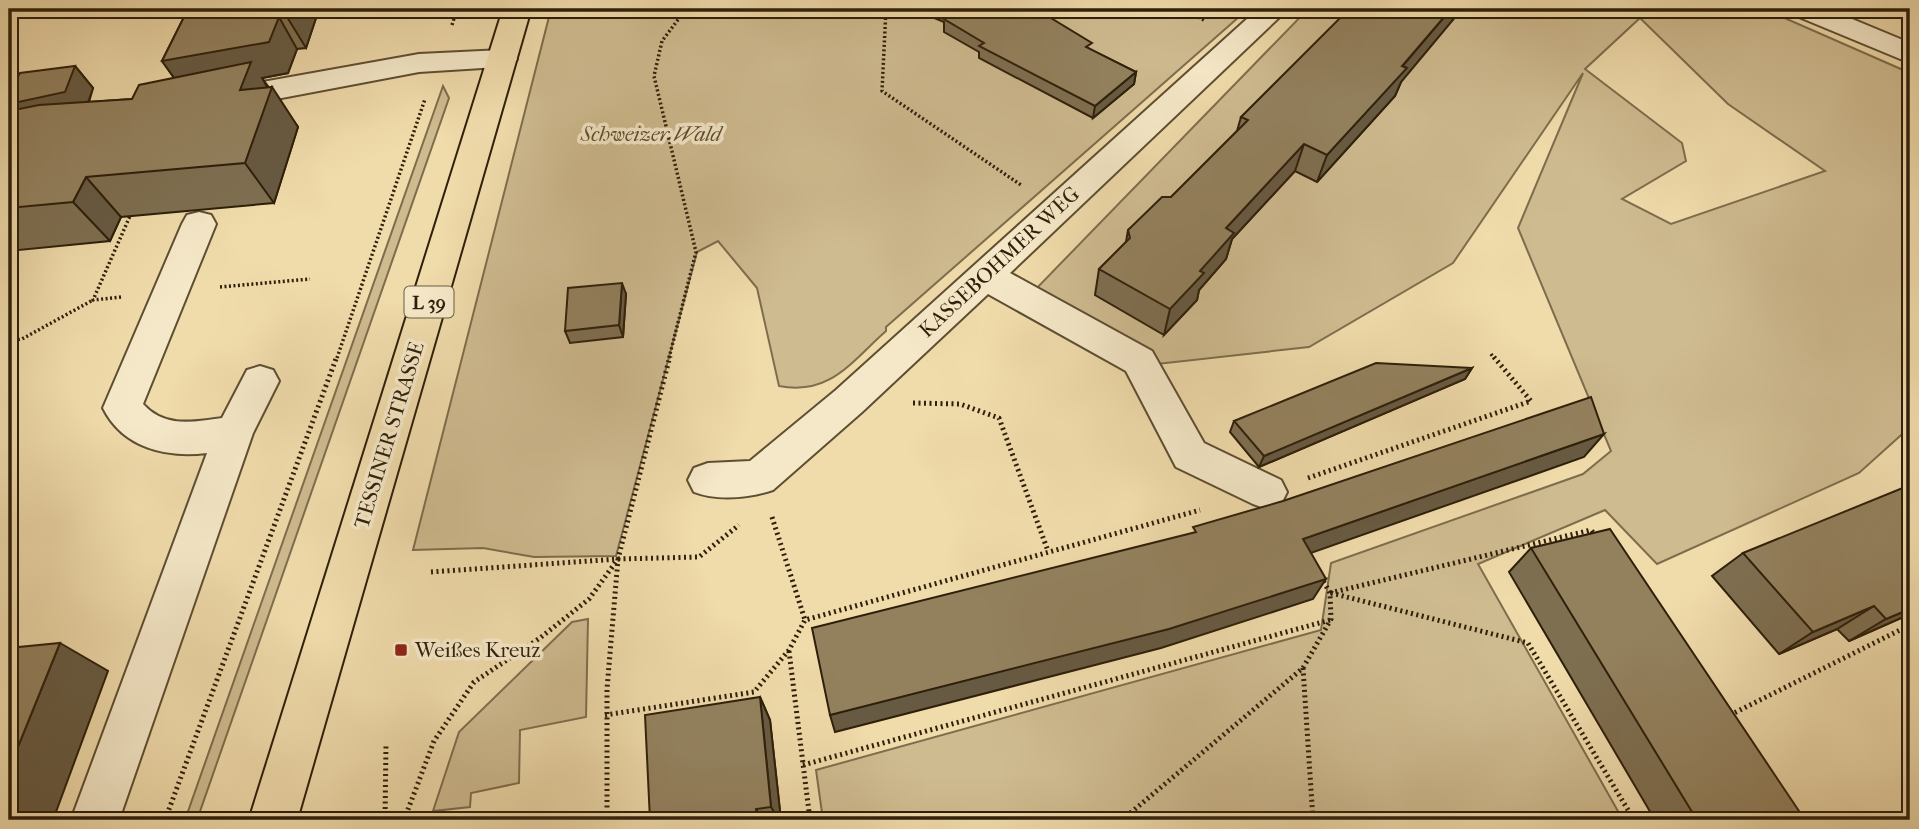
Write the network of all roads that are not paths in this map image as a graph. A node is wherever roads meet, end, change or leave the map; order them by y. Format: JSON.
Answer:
{"nodes":[{"id":1,"x":1274,"y":9,"type":"edge"},
{"id":2,"x":1804,"y":9,"type":"edge"},
{"id":3,"x":509,"y":36,"type":"edge"},
{"id":4,"x":1910,"y":54,"type":"edge"},
{"id":5,"x":202,"y":92,"type":"edge"},
{"id":6,"x":199,"y":224,"type":"dead end"},
{"id":7,"x":983,"y":275,"type":"junction"},
{"id":8,"x":260,"y":381,"type":"dead end"},
{"id":9,"x":234,"y":433,"type":"junction"},
{"id":10,"x":708,"y":480,"type":"dead end"},
{"id":11,"x":1267,"y":492,"type":"road end"},
{"id":12,"x":95,"y":820,"type":"edge"},
{"id":13,"x":273,"y":820,"type":"edge"}],
"edges":[{"from":1,"to":7,"type":"street","name":"KASSEBOHMER WEG"},
{"from":2,"to":4,"type":"street"},
{"from":3,"to":5,"type":"street"},
{"from":3,"to":13,"type":"main road","name":"TESSINER STRASSE","number":"L 39"},
{"from":6,"to":9,"type":"street"},
{"from":7,"to":10,"type":"street","name":"KASSEBOHMER WEG"},
{"from":7,"to":11,"type":"street"},
{"from":8,"to":9,"type":"street"},
{"from":9,"to":12,"type":"street"}]}
